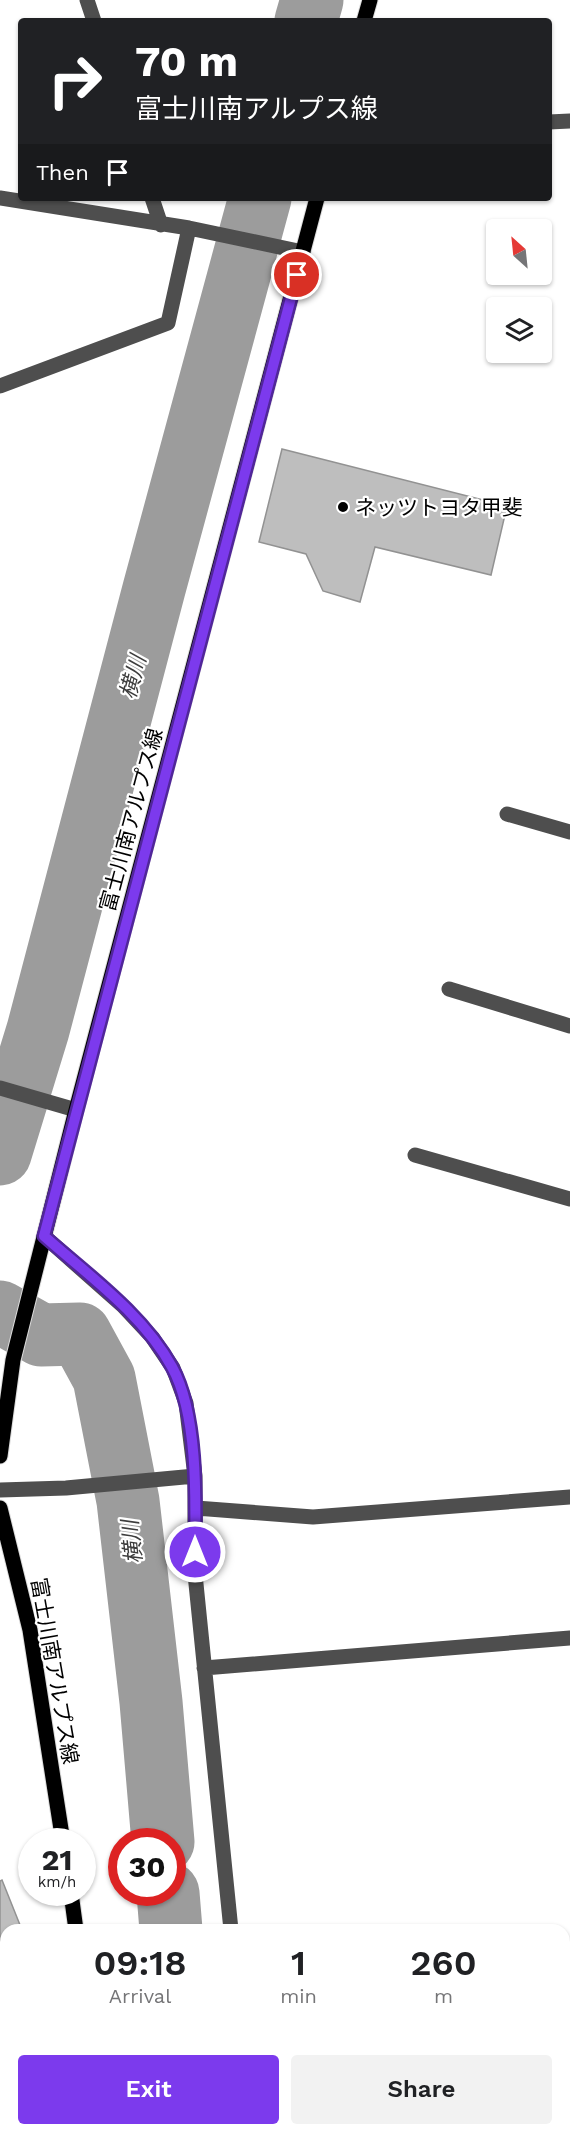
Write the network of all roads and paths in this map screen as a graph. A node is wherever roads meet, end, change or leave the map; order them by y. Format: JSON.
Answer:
{"nodes":[{"id":1,"x":87,"y":0,"type":"edge"},
{"id":2,"x":370,"y":0,"type":"edge"},
{"id":3,"x":93,"y":18,"type":"edge"},
{"id":4,"x":365,"y":18,"type":"edge"},
{"id":5,"x":570,"y":121,"type":"edge"},
{"id":6,"x":552,"y":122,"type":"edge"},
{"id":7,"x":0,"y":198,"type":"edge"},
{"id":8,"x":154,"y":201,"type":"edge"},
{"id":9,"x":316,"y":201,"type":"edge"},
{"id":10,"x":161,"y":225,"type":"junction"},
{"id":11,"x":189,"y":228,"type":"junction"},
{"id":12,"x":303,"y":252,"type":"junction"},
{"id":13,"x":0,"y":386,"type":"edge"},
{"id":14,"x":507,"y":814,"type":"dead end"},
{"id":15,"x":570,"y":832,"type":"edge"},
{"id":16,"x":449,"y":989,"type":"dead end"},
{"id":17,"x":570,"y":1026,"type":"edge"},
{"id":18,"x":1,"y":1088,"type":"edge"},
{"id":19,"x":76,"y":1110,"type":"junction"},
{"id":20,"x":415,"y":1155,"type":"dead end"},
{"id":21,"x":570,"y":1198,"type":"edge"},
{"id":22,"x":44,"y":1236,"type":"junction"},
{"id":23,"x":0,"y":1456,"type":"edge"},
{"id":24,"x":195,"y":1476,"type":"junction"},
{"id":25,"x":0,"y":1490,"type":"edge"},
{"id":26,"x":570,"y":1497,"type":"edge"},
{"id":27,"x":0,"y":1508,"type":"edge"},
{"id":28,"x":196,"y":1508,"type":"junction"},
{"id":29,"x":570,"y":1638,"type":"edge"},
{"id":30,"x":204,"y":1668,"type":"junction"},
{"id":31,"x":61,"y":1828,"type":"edge"},
{"id":32,"x":72,"y":1906,"type":"edge"},
{"id":33,"x":75,"y":1924,"type":"edge"},
{"id":34,"x":230,"y":1924,"type":"edge"}],
"edges":[{"from":1,"to":3,"type":"street"},
{"from":2,"to":4,"type":"main road"},
{"from":5,"to":6,"type":"street"},
{"from":7,"to":10,"type":"street"},
{"from":8,"to":10,"type":"street"},
{"from":9,"to":12,"type":"main road","name":"富士川南アルプス線"},
{"from":10,"to":11,"type":"street"},
{"from":11,"to":12,"type":"street"},
{"from":11,"to":13,"type":"street"},
{"from":12,"to":19,"type":"main road","name":"富士川南アルプス線"},
{"from":14,"to":15,"type":"street"},
{"from":16,"to":17,"type":"street"},
{"from":18,"to":19,"type":"street"},
{"from":19,"to":22,"type":"main road","name":"富士川南アルプス線"},
{"from":20,"to":21,"type":"street"},
{"from":22,"to":23,"type":"main road","name":"富士川南アルプス線"},
{"from":22,"to":24,"type":"street"},
{"from":24,"to":25,"type":"street"},
{"from":24,"to":28,"type":"street"},
{"from":26,"to":28,"type":"street"},
{"from":27,"to":31,"type":"main road","name":"富士川南アルプス線"},
{"from":28,"to":30,"type":"street"},
{"from":29,"to":30,"type":"street"},
{"from":30,"to":34,"type":"street"},
{"from":32,"to":33,"type":"main road"}]}
